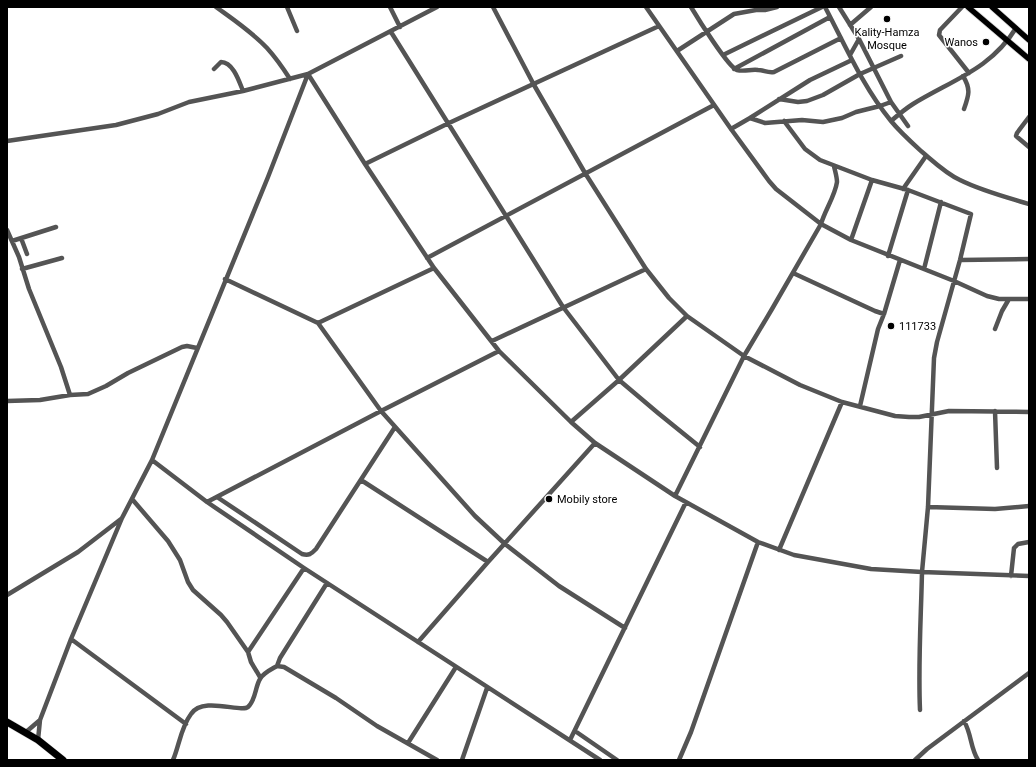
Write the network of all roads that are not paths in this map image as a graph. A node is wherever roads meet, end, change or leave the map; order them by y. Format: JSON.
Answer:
{"nodes":[{"id":1,"x":216,"y":7,"type":"edge"},
{"id":2,"x":287,"y":7,"type":"edge"},
{"id":3,"x":390,"y":7,"type":"edge"},
{"id":4,"x":436,"y":7,"type":"edge"},
{"id":5,"x":493,"y":7,"type":"edge"},
{"id":6,"x":646,"y":7,"type":"edge"},
{"id":7,"x":691,"y":7,"type":"edge"},
{"id":8,"x":776,"y":7,"type":"edge"},
{"id":9,"x":823,"y":7,"type":"edge"},
{"id":10,"x":839,"y":7,"type":"edge"},
{"id":11,"x":871,"y":7,"type":"edge"},
{"id":12,"x":962,"y":7,"type":"edge"},
{"id":13,"x":968,"y":7,"type":"edge"},
{"id":14,"x":992,"y":7,"type":"edge"},
{"id":15,"x":830,"y":18,"type":"junction"},
{"id":16,"x":850,"y":25,"type":"junction"},
{"id":17,"x":659,"y":26,"type":"junction"},
{"id":18,"x":400,"y":27,"type":"junction"},
{"id":19,"x":1016,"y":28,"type":"junction"},
{"id":20,"x":297,"y":31,"type":"dead end"},
{"id":21,"x":706,"y":31,"type":"junction"},
{"id":22,"x":391,"y":32,"type":"junction"},
{"id":23,"x":841,"y":38,"type":"junction"},
{"id":24,"x":859,"y":38,"type":"junction"},
{"id":25,"x":1009,"y":40,"type":"junction"},
{"id":26,"x":1029,"y":40,"type":"edge"},
{"id":27,"x":677,"y":51,"type":"junction"},
{"id":28,"x":723,"y":55,"type":"junction"},
{"id":29,"x":901,"y":56,"type":"dead end"},
{"id":30,"x":851,"y":57,"type":"junction"},
{"id":31,"x":1029,"y":59,"type":"edge"},
{"id":32,"x":875,"y":68,"type":"junction"},
{"id":33,"x":214,"y":69,"type":"dead end"},
{"id":34,"x":734,"y":69,"type":"junction"},
{"id":35,"x":969,"y":72,"type":"junction"},
{"id":36,"x":308,"y":74,"type":"junction"},
{"id":37,"x":860,"y":74,"type":"junction"},
{"id":38,"x":963,"y":76,"type":"junction"},
{"id":39,"x":290,"y":78,"type":"junction"},
{"id":40,"x":534,"y":84,"type":"junction"},
{"id":41,"x":243,"y":91,"type":"junction"},
{"id":42,"x":779,"y":99,"type":"junction"},
{"id":43,"x":891,"y":102,"type":"junction"},
{"id":44,"x":714,"y":105,"type":"junction"},
{"id":45,"x":880,"y":106,"type":"junction"},
{"id":46,"x":964,"y":109,"type":"dead end"},
{"id":47,"x":900,"y":114,"type":"junction"},
{"id":48,"x":1029,"y":117,"type":"edge"},
{"id":49,"x":750,"y":118,"type":"junction"},
{"id":50,"x":784,"y":121,"type":"junction"},
{"id":51,"x":891,"y":121,"type":"junction"},
{"id":52,"x":449,"y":123,"type":"junction"},
{"id":53,"x":908,"y":126,"type":"dead end"},
{"id":54,"x":731,"y":129,"type":"junction"},
{"id":55,"x":7,"y":141,"type":"edge"},
{"id":56,"x":1029,"y":147,"type":"edge"},
{"id":57,"x":926,"y":156,"type":"junction"},
{"id":58,"x":365,"y":164,"type":"junction"},
{"id":59,"x":834,"y":166,"type":"junction"},
{"id":60,"x":585,"y":174,"type":"junction"},
{"id":61,"x":872,"y":180,"type":"junction"},
{"id":62,"x":906,"y":189,"type":"junction"},
{"id":63,"x":941,"y":202,"type":"junction"},
{"id":64,"x":1029,"y":204,"type":"edge"},
{"id":65,"x":505,"y":216,"type":"junction"},
{"id":66,"x":821,"y":224,"type":"junction"},
{"id":67,"x":56,"y":227,"type":"dead end"},
{"id":68,"x":7,"y":230,"type":"edge"},
{"id":69,"x":21,"y":238,"type":"junction"},
{"id":70,"x":851,"y":240,"type":"junction"},
{"id":71,"x":12,"y":241,"type":"junction"},
{"id":72,"x":27,"y":254,"type":"dead end"},
{"id":73,"x":888,"y":256,"type":"junction"},
{"id":74,"x":62,"y":258,"type":"dead end"},
{"id":75,"x":427,"y":258,"type":"junction"},
{"id":76,"x":1029,"y":259,"type":"edge"},
{"id":77,"x":900,"y":260,"type":"junction"},
{"id":78,"x":960,"y":260,"type":"junction"},
{"id":79,"x":434,"y":268,"type":"junction"},
{"id":80,"x":646,"y":268,"type":"junction"},
{"id":81,"x":22,"y":269,"type":"junction"},
{"id":82,"x":924,"y":269,"type":"junction"},
{"id":83,"x":794,"y":273,"type":"junction"},
{"id":84,"x":225,"y":279,"type":"junction"},
{"id":85,"x":954,"y":281,"type":"junction"},
{"id":86,"x":1009,"y":299,"type":"junction"},
{"id":87,"x":1029,"y":299,"type":"edge"},
{"id":88,"x":563,"y":307,"type":"junction"},
{"id":89,"x":884,"y":314,"type":"junction"},
{"id":90,"x":687,"y":316,"type":"junction"},
{"id":91,"x":318,"y":323,"type":"junction"},
{"id":92,"x":995,"y":329,"type":"dead end"},
{"id":93,"x":492,"y":341,"type":"junction"},
{"id":94,"x":198,"y":348,"type":"junction"},
{"id":95,"x":499,"y":351,"type":"junction"},
{"id":96,"x":744,"y":356,"type":"junction"},
{"id":97,"x":619,"y":380,"type":"junction"},
{"id":98,"x":70,"y":395,"type":"junction"},
{"id":99,"x":7,"y":401,"type":"edge"},
{"id":100,"x":842,"y":402,"type":"junction"},
{"id":101,"x":860,"y":406,"type":"junction"},
{"id":102,"x":381,"y":411,"type":"junction"},
{"id":103,"x":995,"y":411,"type":"junction"},
{"id":104,"x":1029,"y":412,"type":"edge"},
{"id":105,"x":932,"y":414,"type":"junction"},
{"id":106,"x":571,"y":422,"type":"junction"},
{"id":107,"x":395,"y":427,"type":"junction"},
{"id":108,"x":595,"y":443,"type":"junction"},
{"id":109,"x":700,"y":446,"type":"junction"},
{"id":110,"x":152,"y":460,"type":"junction"},
{"id":111,"x":997,"y":468,"type":"dead end"},
{"id":112,"x":361,"y":480,"type":"junction"},
{"id":113,"x":217,"y":496,"type":"junction"},
{"id":114,"x":676,"y":496,"type":"junction"},
{"id":115,"x":132,"y":499,"type":"junction"},
{"id":116,"x":207,"y":502,"type":"junction"},
{"id":117,"x":686,"y":502,"type":"junction"},
{"id":118,"x":1029,"y":506,"type":"edge"},
{"id":119,"x":928,"y":507,"type":"junction"},
{"id":120,"x":122,"y":518,"type":"junction"},
{"id":121,"x":758,"y":542,"type":"junction"},
{"id":122,"x":1029,"y":542,"type":"edge"},
{"id":123,"x":505,"y":544,"type":"junction"},
{"id":124,"x":779,"y":550,"type":"junction"},
{"id":125,"x":488,"y":562,"type":"junction"},
{"id":126,"x":304,"y":568,"type":"junction"},
{"id":127,"x":922,"y":572,"type":"junction"},
{"id":128,"x":1011,"y":576,"type":"junction"},
{"id":129,"x":1029,"y":576,"type":"edge"},
{"id":130,"x":327,"y":583,"type":"junction"},
{"id":131,"x":7,"y":595,"type":"edge"},
{"id":132,"x":625,"y":628,"type":"junction"},
{"id":133,"x":71,"y":639,"type":"junction"},
{"id":134,"x":418,"y":642,"type":"junction"},
{"id":135,"x":248,"y":652,"type":"junction"},
{"id":136,"x":277,"y":666,"type":"junction"},
{"id":137,"x":456,"y":667,"type":"junction"},
{"id":138,"x":1029,"y":673,"type":"edge"},
{"id":139,"x":260,"y":678,"type":"junction"},
{"id":140,"x":487,"y":688,"type":"junction"},
{"id":141,"x":920,"y":710,"type":"dead end"},
{"id":142,"x":40,"y":720,"type":"junction"},
{"id":143,"x":964,"y":721,"type":"junction"},
{"id":144,"x":7,"y":722,"type":"edge"},
{"id":145,"x":186,"y":724,"type":"junction"},
{"id":146,"x":575,"y":731,"type":"junction"},
{"id":147,"x":26,"y":732,"type":"junction"},
{"id":148,"x":38,"y":740,"type":"junction"},
{"id":149,"x":570,"y":740,"type":"junction"},
{"id":150,"x":408,"y":743,"type":"junction"},
{"id":151,"x":615,"y":759,"type":"edge"},
{"id":152,"x":63,"y":760,"type":"edge"},
{"id":153,"x":173,"y":760,"type":"edge"},
{"id":154,"x":437,"y":760,"type":"edge"},
{"id":155,"x":462,"y":760,"type":"edge"},
{"id":156,"x":600,"y":760,"type":"edge"},
{"id":157,"x":679,"y":760,"type":"edge"},
{"id":158,"x":915,"y":760,"type":"edge"},
{"id":159,"x":978,"y":760,"type":"edge"}],
"edges":[{"from":1,"to":39,"type":"street"},
{"from":2,"to":20,"type":"street"},
{"from":3,"to":18,"type":"street"},
{"from":4,"to":18,"type":"street"},
{"from":5,"to":40,"type":"street"},
{"from":6,"to":17,"type":"street"},
{"from":7,"to":21,"type":"street"},
{"from":8,"to":21,"type":"street"},
{"from":9,"to":15,"type":"street"},
{"from":9,"to":28,"type":"street"},
{"from":10,"to":16,"type":"street"},
{"from":11,"to":16,"type":"street"},
{"from":12,"to":35,"type":"street"},
{"from":13,"to":25,"type":"main road"},
{"from":14,"to":19,"type":"main road"},
{"from":15,"to":23,"type":"street"},
{"from":15,"to":34,"type":"street"},
{"from":16,"to":24,"type":"street"},
{"from":17,"to":27,"type":"street"},
{"from":17,"to":40,"type":"street"},
{"from":18,"to":22,"type":"street"},
{"from":19,"to":25,"type":"street"},
{"from":19,"to":26,"type":"main road"},
{"from":21,"to":27,"type":"street"},
{"from":21,"to":28,"type":"street"},
{"from":22,"to":36,"type":"street"},
{"from":22,"to":52,"type":"street"},
{"from":23,"to":30,"type":"street"},
{"from":23,"to":34,"type":"street"},
{"from":24,"to":30,"type":"street"},
{"from":24,"to":32,"type":"street"},
{"from":25,"to":31,"type":"main road"},
{"from":25,"to":35,"type":"street"},
{"from":27,"to":44,"type":"street"},
{"from":28,"to":34,"type":"street"},
{"from":29,"to":32,"type":"street"},
{"from":30,"to":37,"type":"street"},
{"from":30,"to":42,"type":"street"},
{"from":32,"to":37,"type":"street"},
{"from":32,"to":43,"type":"street"},
{"from":33,"to":41,"type":"street"},
{"from":35,"to":38,"type":"street"},
{"from":36,"to":39,"type":"street"},
{"from":36,"to":58,"type":"street"},
{"from":36,"to":84,"type":"street"},
{"from":37,"to":42,"type":"street"},
{"from":37,"to":45,"type":"street"},
{"from":38,"to":46,"type":"street"},
{"from":38,"to":47,"type":"street"},
{"from":39,"to":41,"type":"street"},
{"from":40,"to":52,"type":"street"},
{"from":40,"to":60,"type":"street"},
{"from":41,"to":55,"type":"street"},
{"from":42,"to":49,"type":"street"},
{"from":43,"to":45,"type":"street"},
{"from":43,"to":47,"type":"street"},
{"from":44,"to":54,"type":"street"},
{"from":44,"to":60,"type":"street"},
{"from":45,"to":50,"type":"street"},
{"from":45,"to":51,"type":"street"},
{"from":47,"to":51,"type":"street"},
{"from":47,"to":53,"type":"street"},
{"from":48,"to":56,"type":"street"},
{"from":49,"to":50,"type":"street"},
{"from":49,"to":54,"type":"street"},
{"from":50,"to":59,"type":"street"},
{"from":51,"to":57,"type":"street"},
{"from":52,"to":58,"type":"street"},
{"from":52,"to":65,"type":"street"},
{"from":54,"to":66,"type":"street"},
{"from":57,"to":62,"type":"street"},
{"from":57,"to":64,"type":"street"},
{"from":58,"to":75,"type":"street"},
{"from":59,"to":61,"type":"street"},
{"from":59,"to":66,"type":"street"},
{"from":60,"to":65,"type":"street"},
{"from":60,"to":80,"type":"street"},
{"from":61,"to":62,"type":"street"},
{"from":61,"to":70,"type":"street"},
{"from":62,"to":63,"type":"street"},
{"from":62,"to":73,"type":"street"},
{"from":63,"to":78,"type":"street"},
{"from":63,"to":82,"type":"street"},
{"from":65,"to":75,"type":"street"},
{"from":65,"to":88,"type":"street"},
{"from":66,"to":70,"type":"street"},
{"from":66,"to":83,"type":"street"},
{"from":67,"to":69,"type":"street"},
{"from":68,"to":71,"type":"street"},
{"from":69,"to":71,"type":"street"},
{"from":69,"to":72,"type":"street"},
{"from":70,"to":73,"type":"street"},
{"from":71,"to":81,"type":"street"},
{"from":73,"to":77,"type":"street"},
{"from":74,"to":81,"type":"street"},
{"from":75,"to":79,"type":"street"},
{"from":76,"to":78,"type":"street"},
{"from":77,"to":82,"type":"street"},
{"from":77,"to":89,"type":"street"},
{"from":78,"to":85,"type":"street"},
{"from":79,"to":91,"type":"street"},
{"from":79,"to":93,"type":"street"},
{"from":80,"to":88,"type":"street"},
{"from":80,"to":90,"type":"street"},
{"from":81,"to":98,"type":"street"},
{"from":82,"to":85,"type":"street"},
{"from":83,"to":89,"type":"street"},
{"from":83,"to":96,"type":"street"},
{"from":84,"to":91,"type":"street"},
{"from":84,"to":94,"type":"street"},
{"from":85,"to":86,"type":"street"},
{"from":85,"to":105,"type":"street"},
{"from":86,"to":87,"type":"street"},
{"from":86,"to":92,"type":"street"},
{"from":88,"to":93,"type":"street"},
{"from":88,"to":97,"type":"street"},
{"from":89,"to":101,"type":"street"},
{"from":90,"to":96,"type":"street"},
{"from":90,"to":97,"type":"street"},
{"from":91,"to":102,"type":"street"},
{"from":93,"to":95,"type":"street"},
{"from":94,"to":98,"type":"street"},
{"from":94,"to":110,"type":"street"},
{"from":95,"to":102,"type":"street"},
{"from":95,"to":106,"type":"street"},
{"from":96,"to":100,"type":"street"},
{"from":96,"to":109,"type":"street"},
{"from":97,"to":106,"type":"street"},
{"from":97,"to":109,"type":"street"},
{"from":98,"to":99,"type":"street"},
{"from":100,"to":101,"type":"street"},
{"from":100,"to":124,"type":"street"},
{"from":101,"to":105,"type":"street"},
{"from":102,"to":107,"type":"street"},
{"from":102,"to":113,"type":"street"},
{"from":103,"to":104,"type":"street"},
{"from":103,"to":105,"type":"street"},
{"from":103,"to":111,"type":"street"},
{"from":105,"to":119,"type":"street"},
{"from":106,"to":108,"type":"street"},
{"from":107,"to":112,"type":"street"},
{"from":107,"to":123,"type":"street"},
{"from":108,"to":114,"type":"street"},
{"from":108,"to":123,"type":"street"},
{"from":109,"to":114,"type":"street"},
{"from":110,"to":115,"type":"street"},
{"from":110,"to":116,"type":"street"},
{"from":112,"to":113,"type":"street"},
{"from":112,"to":125,"type":"street"},
{"from":113,"to":116,"type":"street"},
{"from":114,"to":117,"type":"street"},
{"from":115,"to":120,"type":"street"},
{"from":115,"to":135,"type":"street"},
{"from":116,"to":126,"type":"street"},
{"from":117,"to":121,"type":"street"},
{"from":117,"to":132,"type":"street"},
{"from":118,"to":119,"type":"street"},
{"from":119,"to":127,"type":"street"},
{"from":120,"to":131,"type":"street"},
{"from":120,"to":133,"type":"street"},
{"from":121,"to":124,"type":"street"},
{"from":121,"to":157,"type":"street"},
{"from":122,"to":128,"type":"street"},
{"from":123,"to":125,"type":"street"},
{"from":123,"to":132,"type":"street"},
{"from":124,"to":127,"type":"street"},
{"from":125,"to":134,"type":"street"},
{"from":126,"to":130,"type":"street"},
{"from":126,"to":135,"type":"street"},
{"from":127,"to":128,"type":"street"},
{"from":127,"to":141,"type":"street"},
{"from":128,"to":129,"type":"street"},
{"from":130,"to":134,"type":"street"},
{"from":130,"to":136,"type":"street"},
{"from":132,"to":146,"type":"street"},
{"from":133,"to":142,"type":"street"},
{"from":133,"to":145,"type":"street"},
{"from":134,"to":137,"type":"street"},
{"from":135,"to":139,"type":"street"},
{"from":136,"to":139,"type":"street"},
{"from":136,"to":150,"type":"street"},
{"from":137,"to":140,"type":"street"},
{"from":137,"to":150,"type":"street"},
{"from":138,"to":143,"type":"street"},
{"from":139,"to":145,"type":"street"},
{"from":140,"to":149,"type":"street"},
{"from":140,"to":155,"type":"street"},
{"from":142,"to":147,"type":"street"},
{"from":142,"to":148,"type":"street"},
{"from":143,"to":158,"type":"street"},
{"from":143,"to":159,"type":"street"},
{"from":144,"to":147,"type":"highway"},
{"from":145,"to":153,"type":"street"},
{"from":146,"to":149,"type":"street"},
{"from":146,"to":151,"type":"street"},
{"from":147,"to":148,"type":"highway"},
{"from":148,"to":152,"type":"highway"},
{"from":149,"to":156,"type":"street"},
{"from":150,"to":154,"type":"street"}]}
